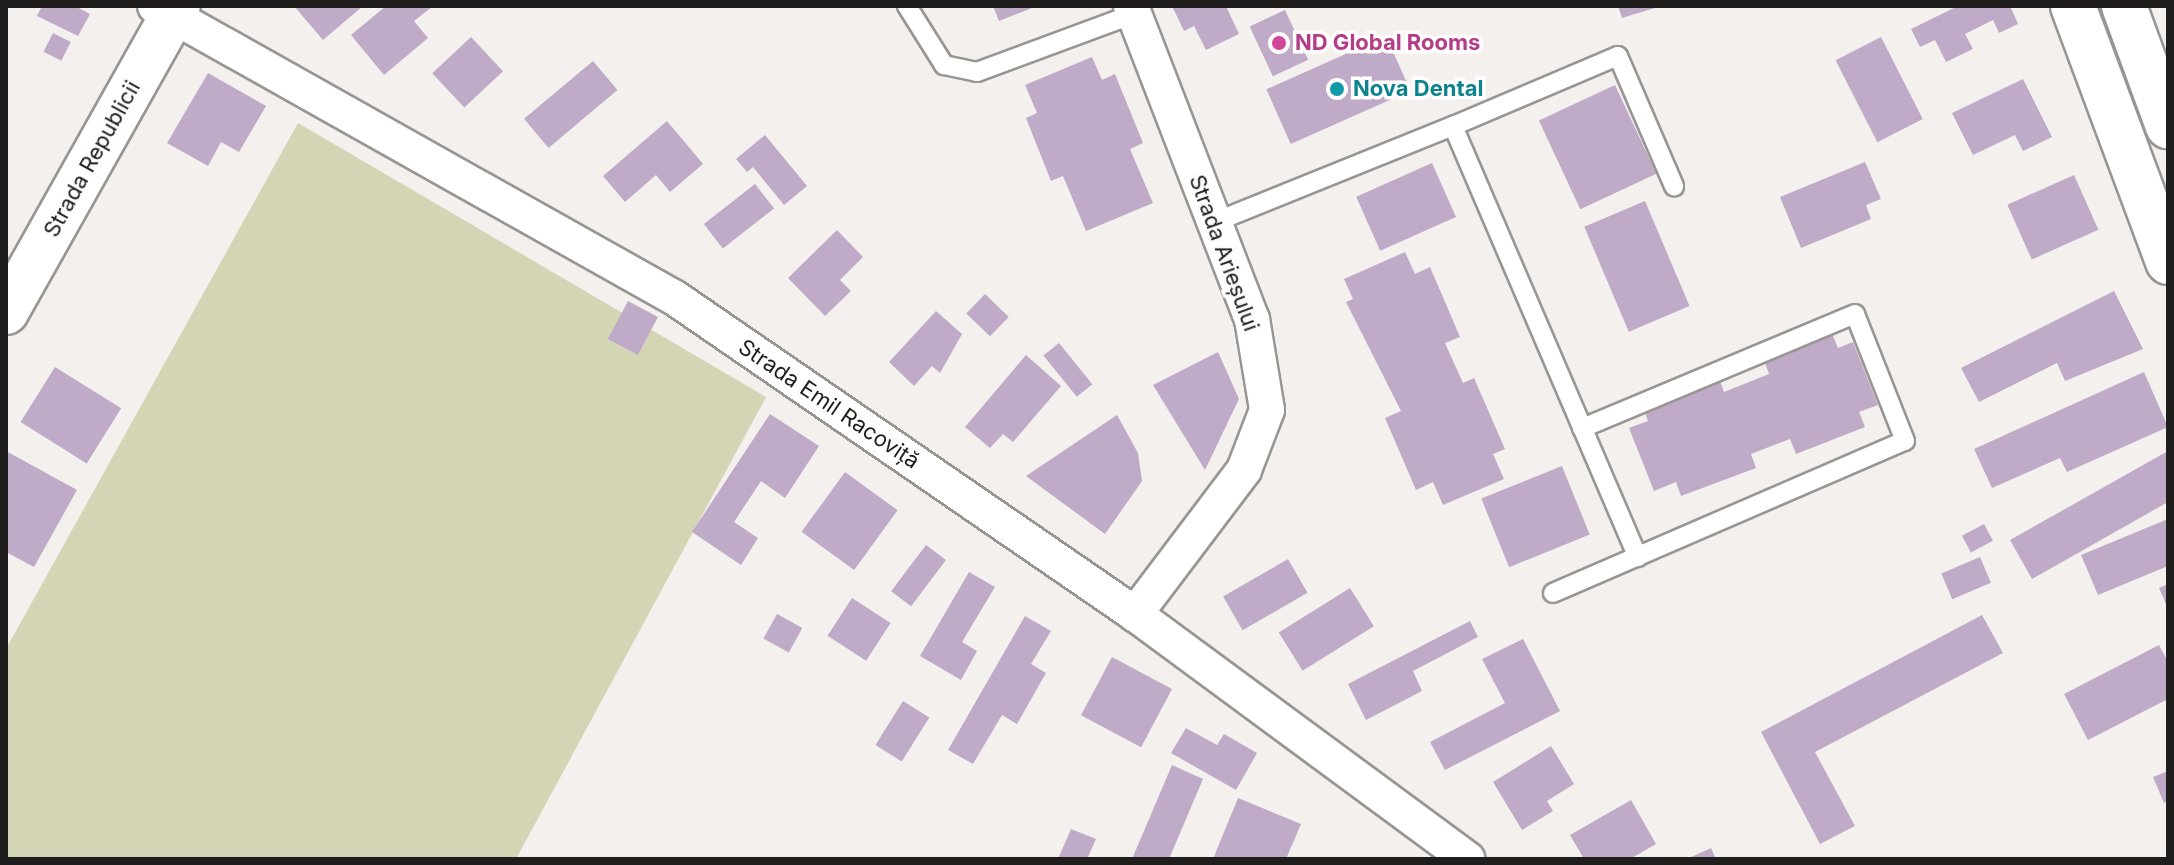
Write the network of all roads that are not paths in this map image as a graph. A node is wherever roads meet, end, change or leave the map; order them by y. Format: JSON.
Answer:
{"nodes":[{"id":1,"x":907,"y":6,"type":"edge"},
{"id":2,"x":2073,"y":6,"type":"edge"},
{"id":3,"x":2124,"y":6,"type":"edge"},
{"id":4,"x":169,"y":9,"type":"edge"},
{"id":5,"x":1133,"y":10,"type":"edge"},
{"id":6,"x":2158,"y":64,"type":"edge"},
{"id":7,"x":2104,"y":90,"type":"junction"},
{"id":8,"x":1453,"y":126,"type":"junction"},
{"id":9,"x":2168,"y":126,"type":"edge"},
{"id":10,"x":1674,"y":186,"type":"dead end"},
{"id":11,"x":1215,"y":222,"type":"junction"},
{"id":12,"x":2168,"y":262,"type":"edge"},
{"id":13,"x":6,"y":312,"type":"edge"},
{"id":14,"x":1582,"y":428,"type":"junction"},
{"id":15,"x":1638,"y":557,"type":"junction"},
{"id":16,"x":1553,"y":593,"type":"dead end"},
{"id":17,"x":1135,"y":614,"type":"junction"},
{"id":18,"x":1467,"y":859,"type":"edge"}],
"edges":[{"from":1,"to":5,"type":"lane"},
{"from":2,"to":7,"type":"main road"},
{"from":3,"to":6,"type":"main road"},
{"from":4,"to":13,"type":"main road","name":"Strada Republicii"},
{"from":4,"to":17,"type":"street","name":"Strada Emil Racoviță"},
{"from":5,"to":11,"type":"street","name":"Strada Arieșului"},
{"from":6,"to":7,"type":"street"},
{"from":6,"to":9,"type":"main road"},
{"from":7,"to":12,"type":"main road"},
{"from":8,"to":10,"type":"lane"},
{"from":8,"to":11,"type":"lane"},
{"from":8,"to":14,"type":"lane"},
{"from":11,"to":17,"type":"street","name":"Strada Arieșului"},
{"from":14,"to":15,"type":"lane"},
{"from":14,"to":15,"type":"lane"},
{"from":15,"to":16,"type":"lane"},
{"from":17,"to":18,"type":"street","name":"Strada Emil Racoviță"}]}
